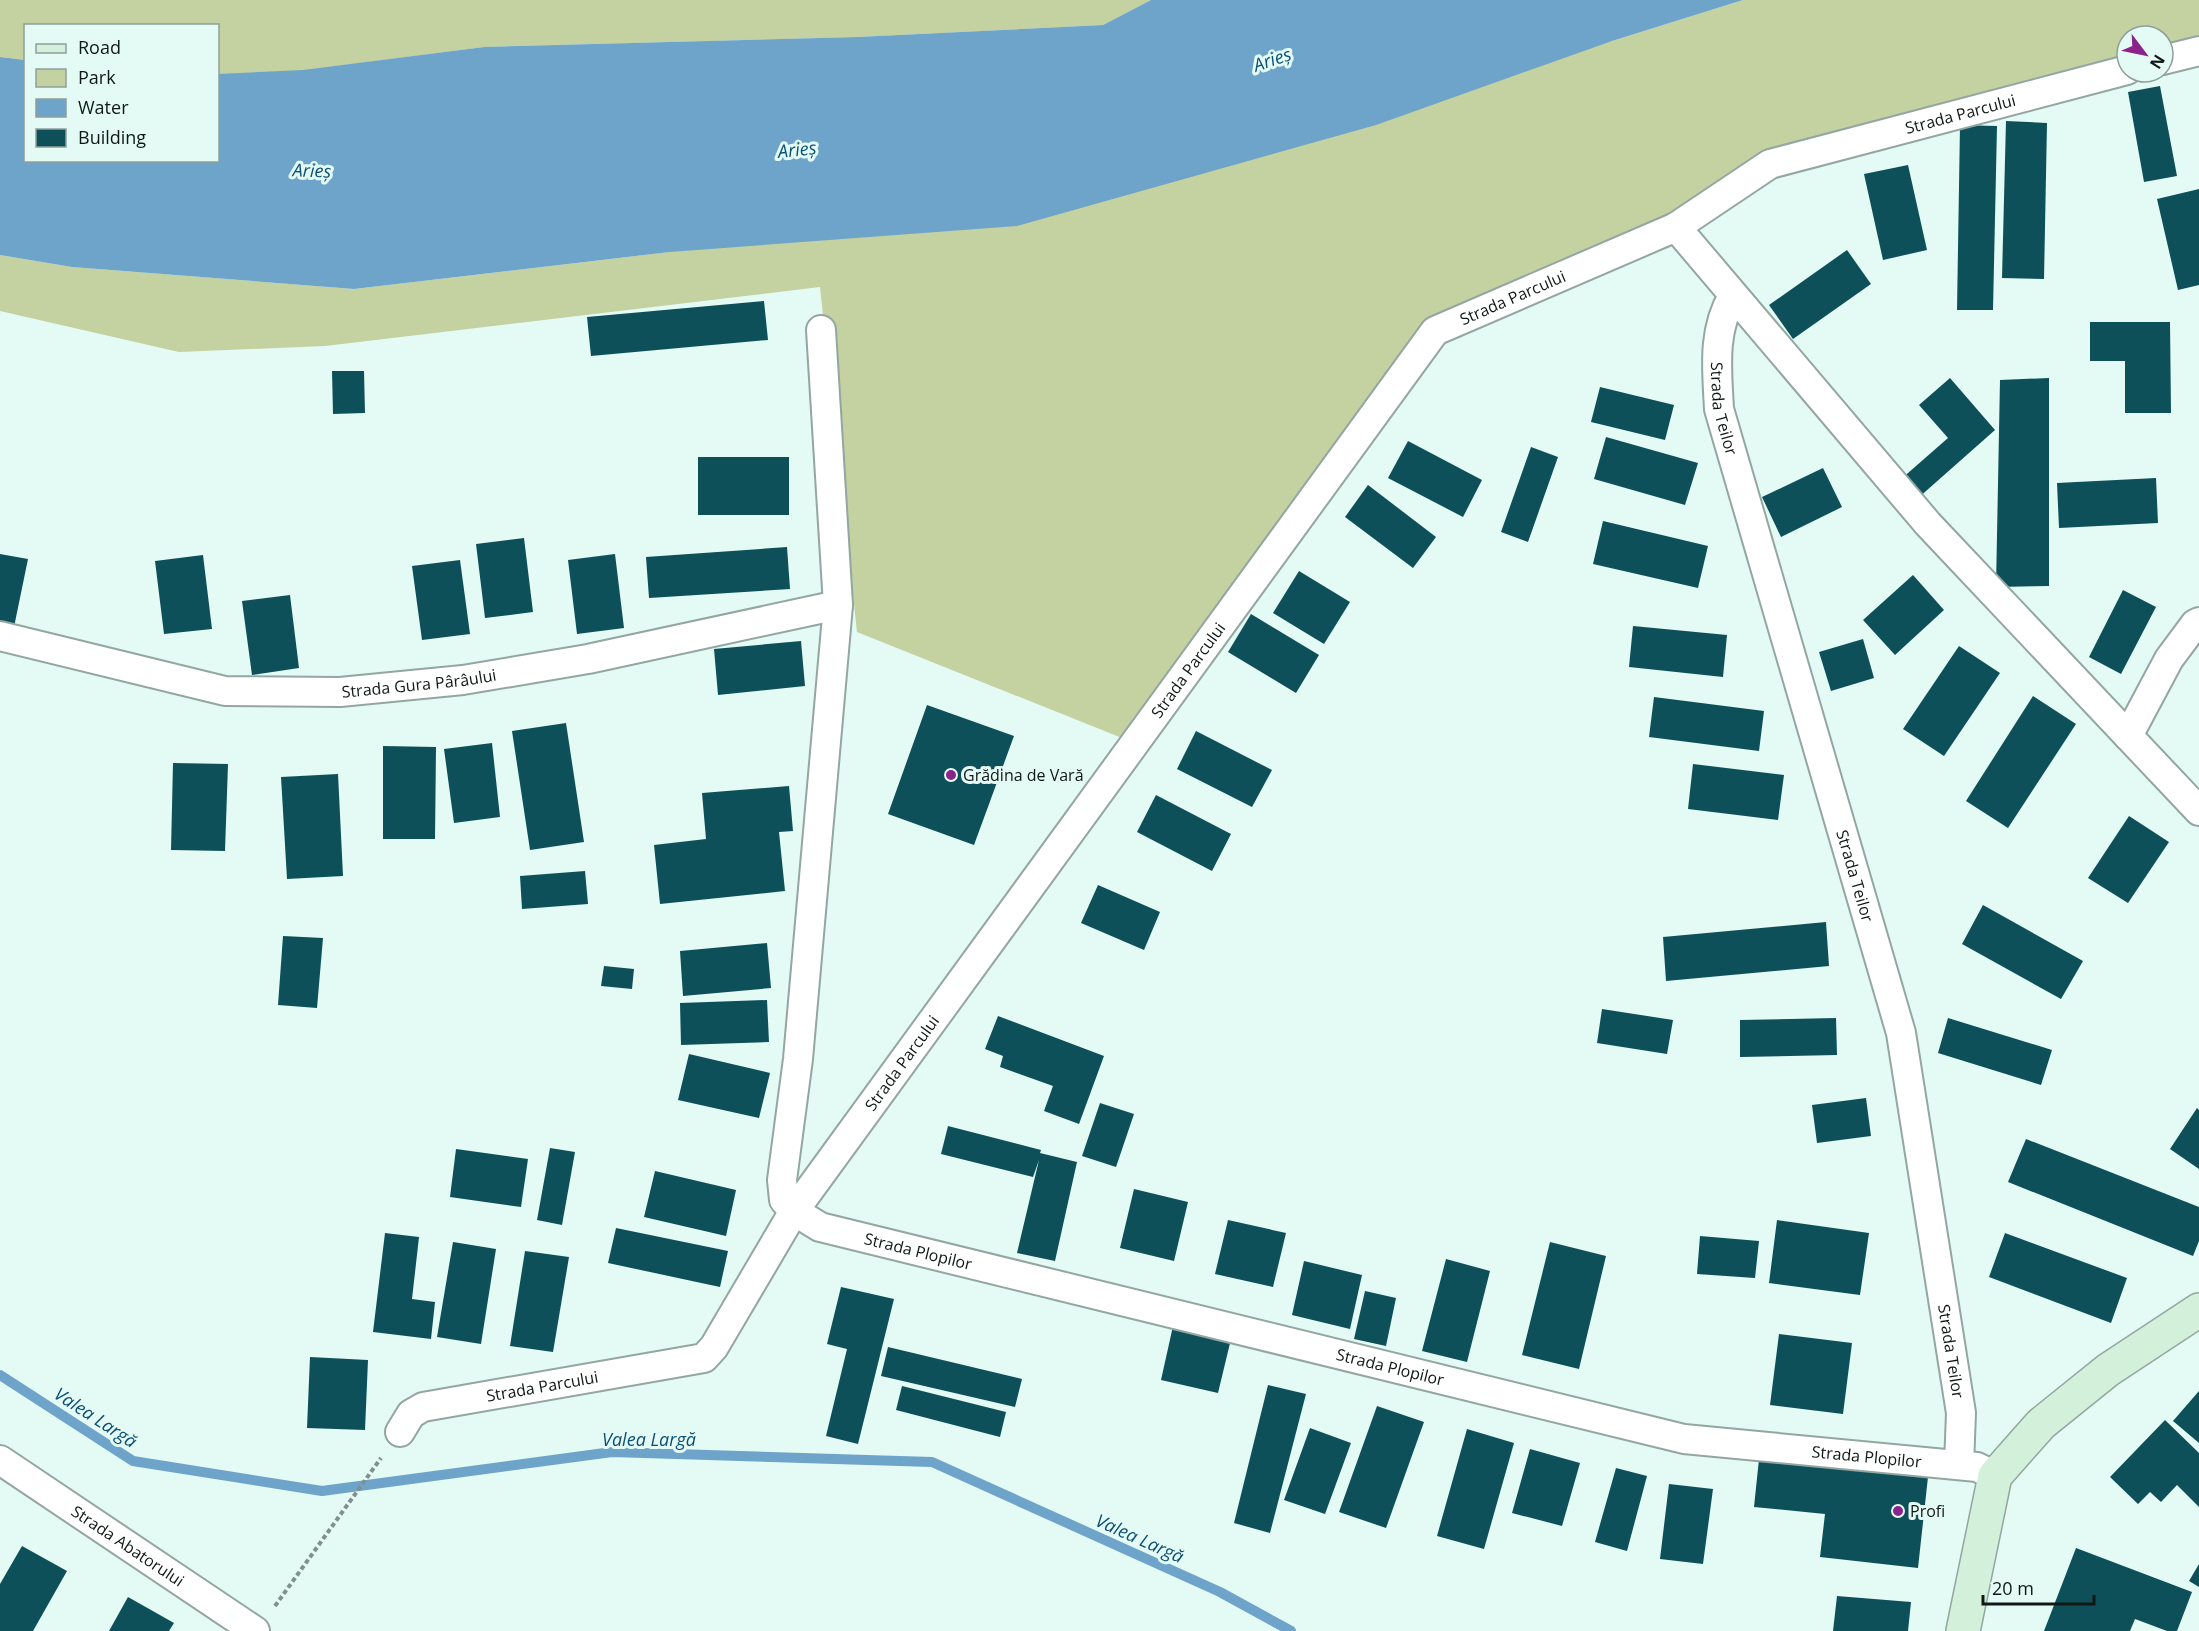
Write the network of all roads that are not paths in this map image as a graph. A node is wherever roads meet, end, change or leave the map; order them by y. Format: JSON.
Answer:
{"nodes":[{"id":1,"x":2199,"y":51,"type":"edge"},
{"id":2,"x":2175,"y":57,"type":"edge"},
{"id":3,"x":2115,"y":73,"type":"edge"},
{"id":4,"x":1676,"y":227,"type":"junction"},
{"id":5,"x":1733,"y":296,"type":"junction"},
{"id":6,"x":821,"y":330,"type":"dead end"},
{"id":7,"x":838,"y":605,"type":"junction"},
{"id":8,"x":2199,"y":622,"type":"edge"},
{"id":9,"x":0,"y":636,"type":"edge"},
{"id":10,"x":2128,"y":736,"type":"junction"},
{"id":11,"x":2199,"y":811,"type":"edge"},
{"id":12,"x":794,"y":1211,"type":"junction"},
{"id":13,"x":2199,"y":1310,"type":"edge"},
{"id":14,"x":400,"y":1432,"type":"dead end"},
{"id":15,"x":0,"y":1460,"type":"edge"},
{"id":16,"x":1959,"y":1465,"type":"junction"},
{"id":17,"x":1995,"y":1476,"type":"junction"},
{"id":18,"x":263,"y":1622,"type":"edge"},
{"id":19,"x":1963,"y":1631,"type":"edge"}],
"edges":[{"from":1,"to":2,"type":"street"},
{"from":3,"to":4,"type":"street","name":"Strada Parcului"},
{"from":4,"to":5,"type":"street"},
{"from":4,"to":12,"type":"street","name":"Strada Parcului"},
{"from":5,"to":10,"type":"street"},
{"from":5,"to":16,"type":"street","name":"Strada Teilor"},
{"from":6,"to":7,"type":"street"},
{"from":7,"to":9,"type":"street","name":"Strada Gura Pârâului"},
{"from":7,"to":12,"type":"street"},
{"from":8,"to":10,"type":"street"},
{"from":10,"to":11,"type":"street"},
{"from":12,"to":14,"type":"street","name":"Strada Parcului"},
{"from":12,"to":16,"type":"street","name":"Strada Plopilor"},
{"from":13,"to":17,"type":"main road"},
{"from":15,"to":18,"type":"street","name":"Strada Abatorului"},
{"from":16,"to":17,"type":"street","name":"Strada Plopilor"},
{"from":17,"to":19,"type":"main road"}]}
